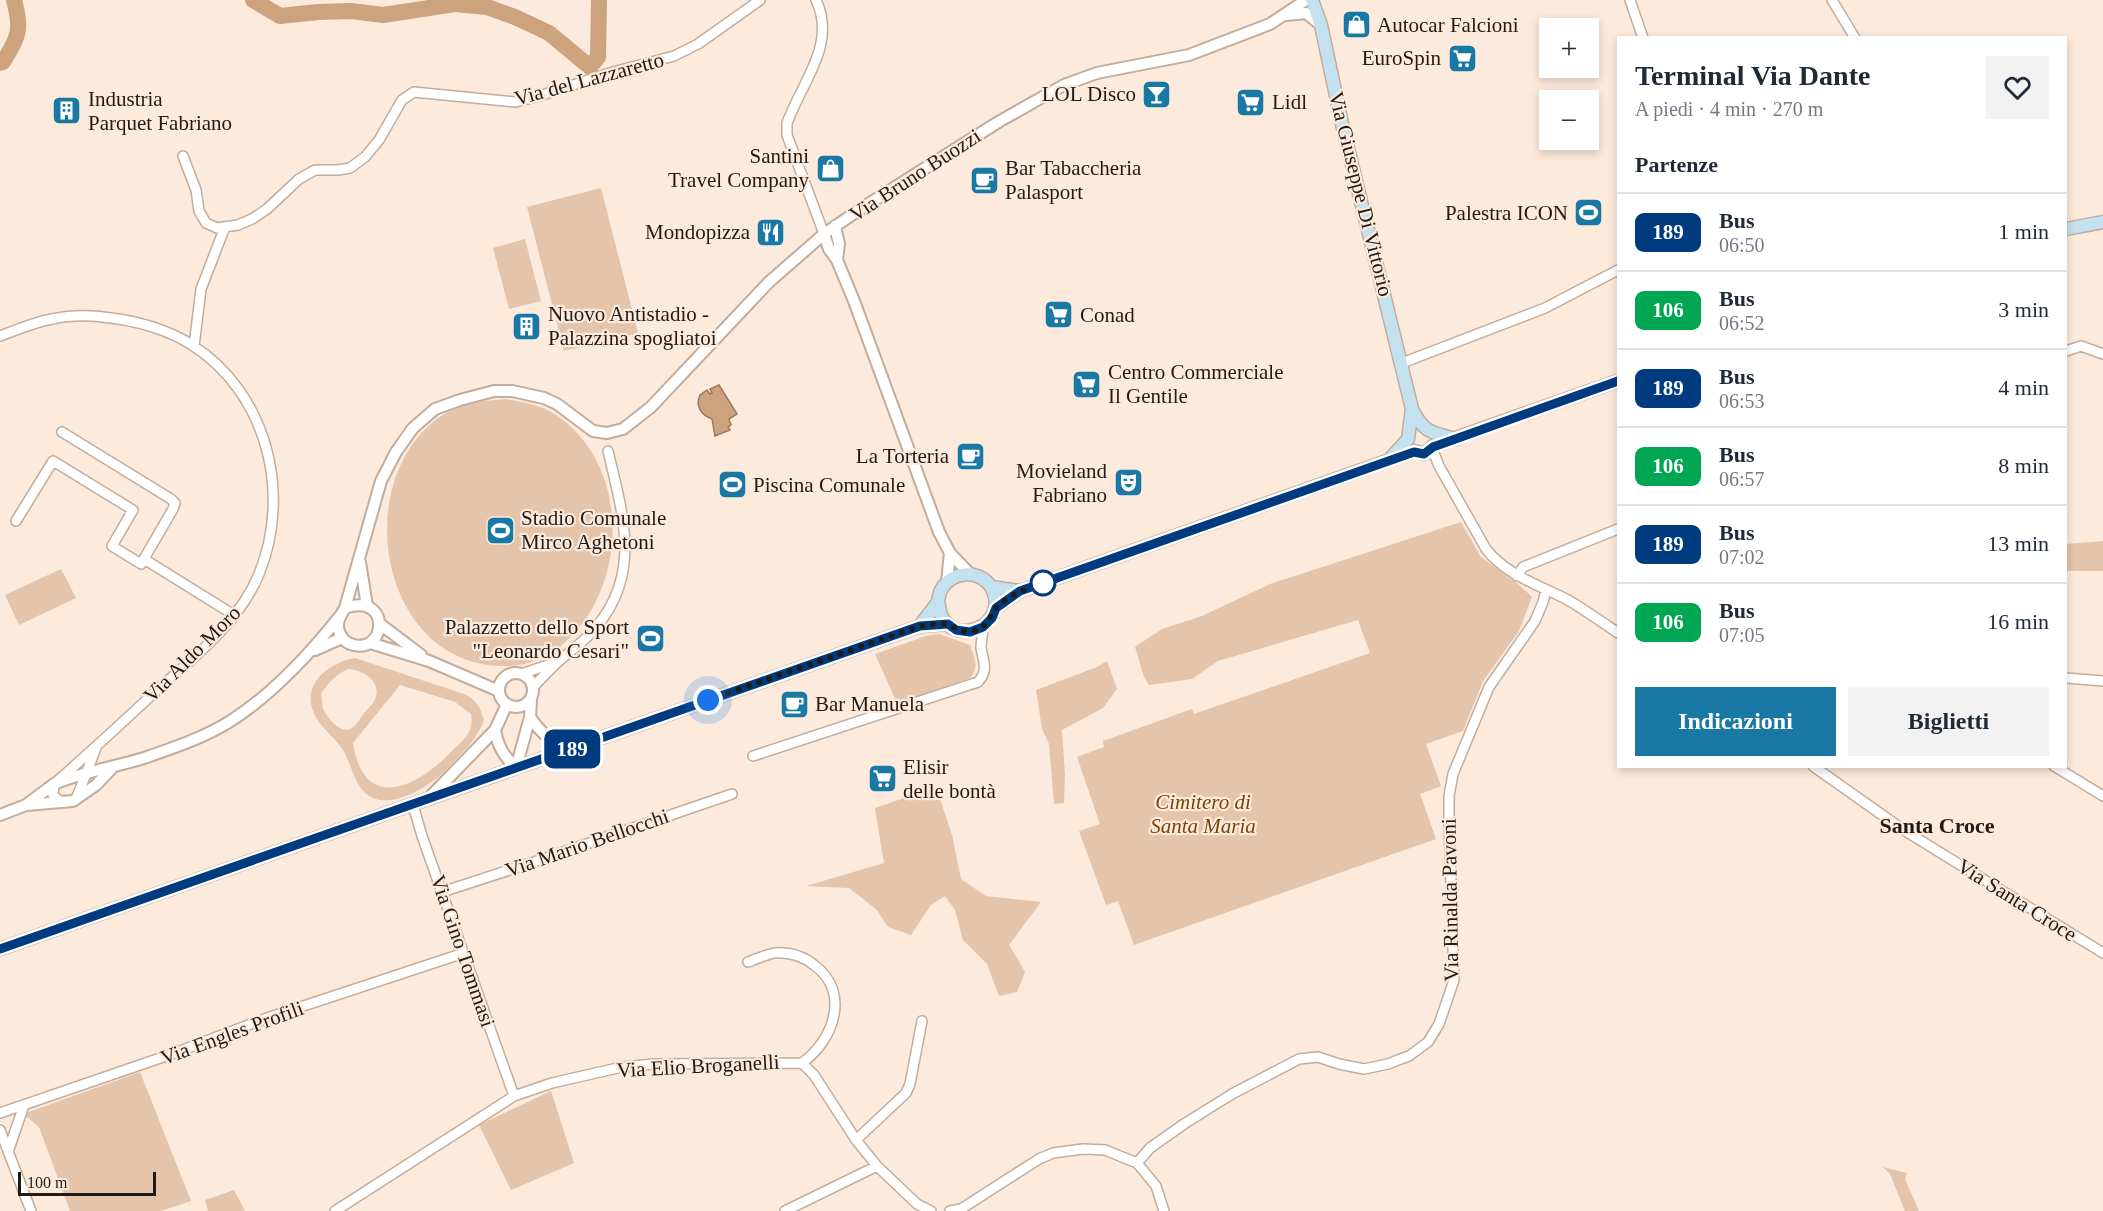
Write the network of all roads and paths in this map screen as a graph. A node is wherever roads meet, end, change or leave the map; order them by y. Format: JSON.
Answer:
{"nodes":[{"id":1,"x":760,"y":0,"type":"edge"},
{"id":2,"x":816,"y":0,"type":"edge"},
{"id":3,"x":1293,"y":0,"type":"edge"},
{"id":4,"x":1306,"y":0,"type":"edge"},
{"id":5,"x":1312,"y":0,"type":"edge"},
{"id":6,"x":1320,"y":0,"type":"edge"},
{"id":7,"x":1630,"y":0,"type":"edge"},
{"id":8,"x":1832,"y":0,"type":"edge"},
{"id":9,"x":1283,"y":16,"type":"junction"},
{"id":10,"x":1320,"y":25,"type":"junction"},
{"id":11,"x":1643,"y":36,"type":"edge"},
{"id":12,"x":1854,"y":36,"type":"edge"},
{"id":13,"x":183,"y":156,"type":"dead end"},
{"id":14,"x":2103,"y":222,"type":"edge"},
{"id":15,"x":836,"y":226,"type":"junction"},
{"id":16,"x":225,"y":227,"type":"junction"},
{"id":17,"x":2067,"y":229,"type":"edge"},
{"id":18,"x":824,"y":234,"type":"junction"},
{"id":19,"x":837,"y":260,"type":"junction"},
{"id":20,"x":1617,"y":271,"type":"edge"},
{"id":21,"x":0,"y":336,"type":"edge"},
{"id":22,"x":194,"y":346,"type":"junction"},
{"id":23,"x":2067,"y":351,"type":"edge"},
{"id":24,"x":2103,"y":354,"type":"edge"},
{"id":25,"x":1402,"y":363,"type":"junction"},
{"id":26,"x":1617,"y":381,"type":"edge"},
{"id":27,"x":1412,"y":409,"type":"junction"},
{"id":28,"x":1428,"y":431,"type":"junction"},
{"id":29,"x":62,"y":432,"type":"dead end"},
{"id":30,"x":1408,"y":437,"type":"junction"},
{"id":31,"x":1457,"y":439,"type":"junction"},
{"id":32,"x":1426,"y":450,"type":"junction"},
{"id":33,"x":608,"y":451,"type":"dead end"},
{"id":34,"x":1386,"y":461,"type":"junction"},
{"id":35,"x":16,"y":521,"type":"dead end"},
{"id":36,"x":1617,"y":530,"type":"edge"},
{"id":37,"x":950,"y":553,"type":"junction"},
{"id":38,"x":144,"y":559,"type":"junction"},
{"id":39,"x":360,"y":559,"type":"junction"},
{"id":40,"x":970,"y":574,"type":"junction"},
{"id":41,"x":1517,"y":576,"type":"junction"},
{"id":42,"x":947,"y":582,"type":"junction"},
{"id":43,"x":992,"y":587,"type":"junction"},
{"id":44,"x":1546,"y":590,"type":"junction"},
{"id":45,"x":1020,"y":591,"type":"junction"},
{"id":46,"x":938,"y":602,"type":"junction"},
{"id":47,"x":368,"y":606,"type":"junction"},
{"id":48,"x":996,"y":608,"type":"junction"},
{"id":49,"x":343,"y":612,"type":"junction"},
{"id":50,"x":234,"y":615,"type":"junction"},
{"id":51,"x":380,"y":624,"type":"junction"},
{"id":52,"x":948,"y":624,"type":"junction"},
{"id":53,"x":920,"y":626,"type":"junction"},
{"id":54,"x":983,"y":627,"type":"junction"},
{"id":55,"x":970,"y":632,"type":"junction"},
{"id":56,"x":1617,"y":632,"type":"edge"},
{"id":57,"x":342,"y":638,"type":"junction"},
{"id":58,"x":370,"y":643,"type":"junction"},
{"id":59,"x":981,"y":647,"type":"junction"},
{"id":60,"x":312,"y":651,"type":"junction"},
{"id":61,"x":429,"y":661,"type":"junction"},
{"id":62,"x":557,"y":663,"type":"junction"},
{"id":63,"x":521,"y":674,"type":"junction"},
{"id":64,"x":469,"y":678,"type":"junction"},
{"id":65,"x":504,"y":678,"type":"junction"},
{"id":66,"x":2067,"y":678,"type":"edge"},
{"id":67,"x":2103,"y":681,"type":"edge"},
{"id":68,"x":533,"y":687,"type":"junction"},
{"id":69,"x":499,"y":691,"type":"junction"},
{"id":70,"x":531,"y":699,"type":"junction"},
{"id":71,"x":507,"y":704,"type":"junction"},
{"id":72,"x":530,"y":717,"type":"junction"},
{"id":73,"x":495,"y":730,"type":"junction"},
{"id":74,"x":97,"y":746,"type":"junction"},
{"id":75,"x":572,"y":749,"type":"junction"},
{"id":76,"x":753,"y":756,"type":"dead end"},
{"id":77,"x":113,"y":767,"type":"junction"},
{"id":78,"x":516,"y":768,"type":"junction"},
{"id":79,"x":1816,"y":768,"type":"edge"},
{"id":80,"x":2057,"y":768,"type":"edge"},
{"id":81,"x":87,"y":773,"type":"junction"},
{"id":82,"x":54,"y":784,"type":"junction"},
{"id":83,"x":732,"y":794,"type":"dead end"},
{"id":84,"x":77,"y":796,"type":"junction"},
{"id":85,"x":2103,"y":796,"type":"edge"},
{"id":86,"x":428,"y":800,"type":"junction"},
{"id":87,"x":64,"y":802,"type":"junction"},
{"id":88,"x":26,"y":805,"type":"junction"},
{"id":89,"x":413,"y":805,"type":"junction"},
{"id":90,"x":0,"y":815,"type":"edge"},
{"id":91,"x":442,"y":892,"type":"junction"},
{"id":92,"x":0,"y":949,"type":"edge"},
{"id":93,"x":464,"y":953,"type":"junction"},
{"id":94,"x":2103,"y":953,"type":"edge"},
{"id":95,"x":748,"y":962,"type":"dead end"},
{"id":96,"x":922,"y":1020,"type":"dead end"},
{"id":97,"x":802,"y":1063,"type":"junction"},
{"id":98,"x":514,"y":1096,"type":"junction"},
{"id":99,"x":24,"y":1105,"type":"junction"},
{"id":100,"x":0,"y":1113,"type":"edge"},
{"id":101,"x":0,"y":1130,"type":"edge"},
{"id":102,"x":856,"y":1140,"type":"junction"},
{"id":103,"x":8,"y":1152,"type":"junction"},
{"id":104,"x":1137,"y":1163,"type":"junction"},
{"id":105,"x":877,"y":1166,"type":"junction"},
{"id":106,"x":31,"y":1211,"type":"edge"},
{"id":107,"x":335,"y":1211,"type":"edge"},
{"id":108,"x":785,"y":1211,"type":"edge"},
{"id":109,"x":931,"y":1211,"type":"edge"},
{"id":110,"x":950,"y":1211,"type":"edge"},
{"id":111,"x":1164,"y":1211,"type":"edge"}],
"edges":[{"from":1,"to":16,"type":"street","name":"Via del Lazzaretto"},
{"from":2,"to":18,"type":"street"},
{"from":3,"to":9,"type":"street"},
{"from":4,"to":9,"type":"street","name":"Via Bruno Buozzi"},
{"from":5,"to":10,"type":"main road","name":"Via Giuseppe Di Vittorio"},
{"from":6,"to":10,"type":"main road","name":"Via Giuseppe Di Vittorio"},
{"from":7,"to":11,"type":"street"},
{"from":8,"to":12,"type":"street"},
{"from":9,"to":10,"type":"street","name":"Via Bruno Buozzi"},
{"from":9,"to":15,"type":"street","name":"Via Bruno Buozzi"},
{"from":10,"to":25,"type":"main road","name":"Via Giuseppe Di Vittorio"},
{"from":13,"to":16,"type":"street"},
{"from":14,"to":17,"type":"main road"},
{"from":15,"to":18,"type":"street","name":"Via Bruno Buozzi"},
{"from":15,"to":19,"type":"street"},
{"from":16,"to":22,"type":"street"},
{"from":18,"to":19,"type":"street"},
{"from":18,"to":39,"type":"street","name":"Via Bruno Buozzi"},
{"from":19,"to":37,"type":"street"},
{"from":20,"to":25,"type":"street"},
{"from":21,"to":22,"type":"street","name":"Via Aldo Moro"},
{"from":22,"to":50,"type":"street","name":"Via Aldo Moro"},
{"from":23,"to":24,"type":"street"},
{"from":25,"to":27,"type":"main road","name":"Via Giuseppe Di Vittorio"},
{"from":26,"to":31,"type":"main road"},
{"from":27,"to":28,"type":"main road","name":"Via Giuseppe Di Vittorio"},
{"from":27,"to":30,"type":"main road","name":"Via Giuseppe Di Vittorio"},
{"from":28,"to":30,"type":"main road"},
{"from":28,"to":31,"type":"main road"},
{"from":28,"to":32,"type":"main road"},
{"from":29,"to":38,"type":"street"},
{"from":30,"to":32,"type":"main road"},
{"from":30,"to":34,"type":"main road"},
{"from":31,"to":32,"type":"main road"},
{"from":32,"to":34,"type":"main road"},
{"from":32,"to":41,"type":"street"},
{"from":33,"to":62,"type":"street"},
{"from":34,"to":45,"type":"main road"},
{"from":35,"to":38,"type":"street"},
{"from":36,"to":41,"type":"street"},
{"from":37,"to":40,"type":"street"},
{"from":37,"to":42,"type":"street"},
{"from":38,"to":50,"type":"street"},
{"from":39,"to":47,"type":"street"},
{"from":39,"to":49,"type":"street"},
{"from":40,"to":42,"type":"main road"},
{"from":40,"to":43,"type":"main road"},
{"from":41,"to":44,"type":"street"},
{"from":42,"to":46,"type":"main road"},
{"from":43,"to":45,"type":"main road"},
{"from":43,"to":48,"type":"main road"},
{"from":44,"to":56,"type":"street"},
{"from":44,"to":104,"type":"street","name":"Via Rinalda Pavoni"},
{"from":45,"to":48,"type":"main road"},
{"from":46,"to":52,"type":"main road"},
{"from":46,"to":53,"type":"main road"},
{"from":47,"to":49,"type":"street"},
{"from":47,"to":51,"type":"street"},
{"from":48,"to":54,"type":"main road"},
{"from":49,"to":57,"type":"street"},
{"from":49,"to":60,"type":"street"},
{"from":50,"to":74,"type":"street","name":"Via Aldo Moro"},
{"from":51,"to":58,"type":"street"},
{"from":51,"to":61,"type":"street"},
{"from":52,"to":53,"type":"main road"},
{"from":52,"to":55,"type":"main road"},
{"from":53,"to":75,"type":"main road"},
{"from":54,"to":55,"type":"main road"},
{"from":54,"to":59,"type":"street"},
{"from":55,"to":59,"type":"street"},
{"from":57,"to":58,"type":"street"},
{"from":57,"to":60,"type":"street"},
{"from":58,"to":61,"type":"street"},
{"from":59,"to":76,"type":"street"},
{"from":60,"to":77,"type":"street"},
{"from":61,"to":64,"type":"street"},
{"from":62,"to":63,"type":"street"},
{"from":62,"to":68,"type":"street"},
{"from":63,"to":65,"type":"street"},
{"from":63,"to":68,"type":"street"},
{"from":64,"to":65,"type":"street"},
{"from":64,"to":69,"type":"street"},
{"from":65,"to":69,"type":"street"},
{"from":66,"to":67,"type":"street"},
{"from":68,"to":70,"type":"street"},
{"from":69,"to":71,"type":"street"},
{"from":70,"to":71,"type":"street"},
{"from":70,"to":72,"type":"street"},
{"from":71,"to":73,"type":"street"},
{"from":72,"to":75,"type":"street"},
{"from":72,"to":78,"type":"street"},
{"from":73,"to":78,"type":"street"},
{"from":73,"to":86,"type":"street"},
{"from":74,"to":81,"type":"street","name":"Via Aldo Moro"},
{"from":74,"to":82,"type":"street","name":"Via Aldo Moro"},
{"from":75,"to":78,"type":"main road"},
{"from":77,"to":81,"type":"street"},
{"from":77,"to":84,"type":"street"},
{"from":78,"to":86,"type":"main road"},
{"from":79,"to":94,"type":"street","name":"Via Santa Croce"},
{"from":80,"to":85,"type":"street"},
{"from":81,"to":82,"type":"street"},
{"from":81,"to":84,"type":"street","name":"Via Aldo Moro"},
{"from":82,"to":87,"type":"street"},
{"from":82,"to":88,"type":"street"},
{"from":83,"to":91,"type":"street","name":"Via Mario Bellocchi"},
{"from":84,"to":87,"type":"street"},
{"from":86,"to":89,"type":"main road"},
{"from":87,"to":88,"type":"street"},
{"from":88,"to":90,"type":"street"},
{"from":89,"to":91,"type":"street","name":"Via Gino Tommasi"},
{"from":89,"to":92,"type":"main road"},
{"from":91,"to":93,"type":"street","name":"Via Gino Tommasi"},
{"from":93,"to":98,"type":"street","name":"Via Gino Tommasi"},
{"from":93,"to":99,"type":"street","name":"Via Engles Profili"},
{"from":95,"to":97,"type":"street","name":"Via Elio Broganelli"},
{"from":96,"to":102,"type":"street"},
{"from":97,"to":98,"type":"street","name":"Via Elio Broganelli"},
{"from":97,"to":102,"type":"street"},
{"from":98,"to":107,"type":"street","name":"Via Elio Broganelli"},
{"from":99,"to":100,"type":"street","name":"Via Engles Profili"},
{"from":99,"to":103,"type":"street"},
{"from":101,"to":103,"type":"street"},
{"from":102,"to":105,"type":"street"},
{"from":103,"to":106,"type":"street"},
{"from":104,"to":110,"type":"street"},
{"from":104,"to":111,"type":"street"},
{"from":105,"to":108,"type":"street"},
{"from":105,"to":109,"type":"street"}]}
